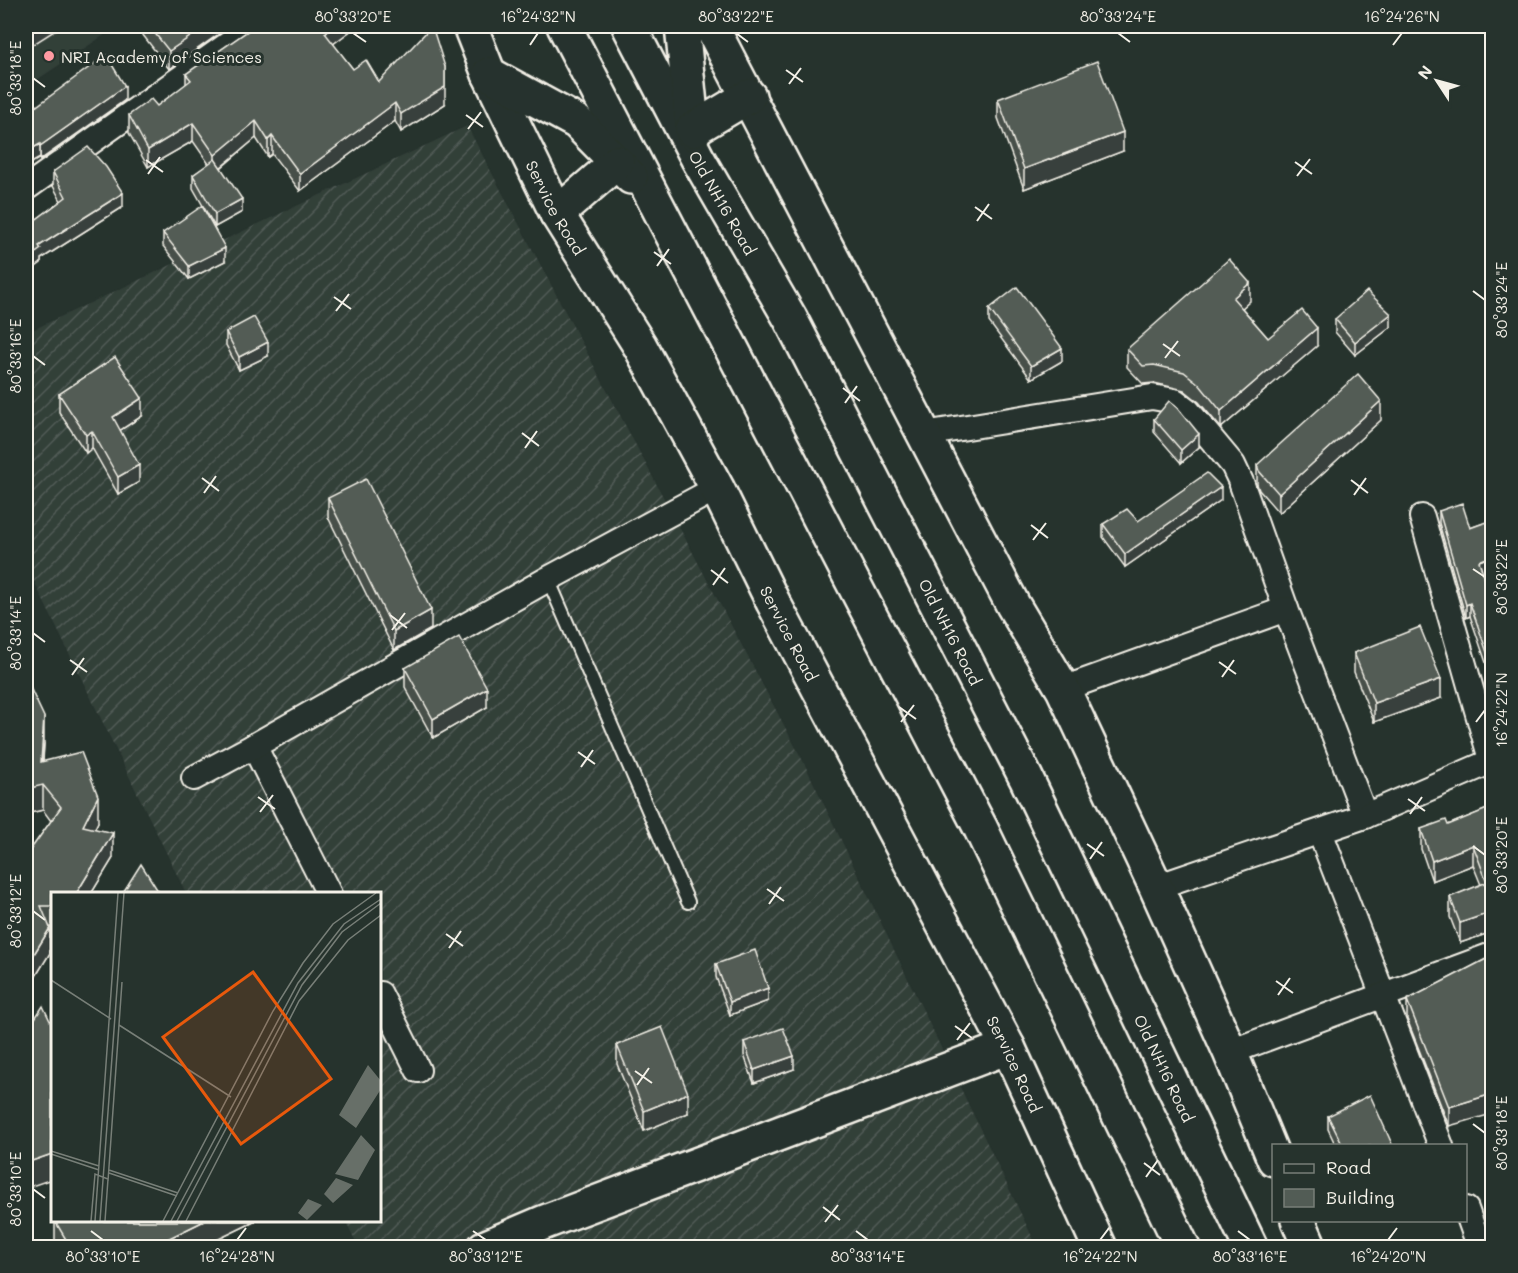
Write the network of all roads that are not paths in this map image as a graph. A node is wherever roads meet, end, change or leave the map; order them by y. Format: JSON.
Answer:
{"nodes":[{"id":1,"x":255,"y":26,"type":"edge"},
{"id":2,"x":470,"y":26,"type":"edge"},
{"id":3,"x":564,"y":26,"type":"edge"},
{"id":4,"x":629,"y":26,"type":"edge"},
{"id":5,"x":682,"y":26,"type":"edge"},
{"id":6,"x":711,"y":26,"type":"edge"},
{"id":7,"x":489,"y":74,"type":"junction"},
{"id":8,"x":749,"y":96,"type":"junction"},
{"id":9,"x":695,"y":144,"type":"junction"},
{"id":10,"x":617,"y":162,"type":"junction"},
{"id":11,"x":26,"y":188,"type":"edge"},
{"id":12,"x":656,"y":201,"type":"junction"},
{"id":13,"x":557,"y":214,"type":"junction"},
{"id":14,"x":924,"y":434,"type":"junction"},
{"id":15,"x":717,"y":488,"type":"junction"},
{"id":16,"x":1422,"y":517,"type":"dead end"},
{"id":17,"x":548,"y":579,"type":"junction"},
{"id":18,"x":1286,"y":609,"type":"junction"},
{"id":19,"x":1063,"y":689,"type":"junction"},
{"id":20,"x":254,"y":747,"type":"junction"},
{"id":21,"x":1492,"y":762,"type":"edge"},
{"id":22,"x":194,"y":778,"type":"dead end"},
{"id":23,"x":1365,"y":816,"type":"junction"},
{"id":24,"x":1320,"y":832,"type":"junction"},
{"id":25,"x":1156,"y":887,"type":"junction"},
{"id":26,"x":327,"y":892,"type":"edge"},
{"id":27,"x":688,"y":902,"type":"dead end"},
{"id":28,"x":1492,"y":955,"type":"edge"},
{"id":29,"x":381,"y":996,"type":"edge"},
{"id":30,"x":1383,"y":997,"type":"junction"},
{"id":31,"x":1008,"y":1047,"type":"junction"},
{"id":32,"x":1230,"y":1052,"type":"junction"},
{"id":33,"x":418,"y":1070,"type":"dead end"},
{"id":34,"x":1440,"y":1144,"type":"edge"},
{"id":35,"x":1272,"y":1154,"type":"edge"},
{"id":36,"x":1467,"y":1212,"type":"edge"},
{"id":37,"x":1299,"y":1222,"type":"edge"},
{"id":38,"x":484,"y":1248,"type":"edge"},
{"id":39,"x":1100,"y":1248,"type":"edge"},
{"id":40,"x":1183,"y":1248,"type":"edge"},
{"id":41,"x":1251,"y":1248,"type":"edge"},
{"id":42,"x":1310,"y":1248,"type":"edge"},
{"id":43,"x":1480,"y":1248,"type":"edge"}],
"edges":[{"from":1,"to":11,"type":"street"},
{"from":2,"to":7,"type":"street","name":"Service Road"},
{"from":3,"to":12,"type":"street"},
{"from":4,"to":9,"type":"street","name":"Old NH16 Road"},
{"from":5,"to":9,"type":"street"},
{"from":6,"to":8,"type":"street"},
{"from":7,"to":10,"type":"street"},
{"from":7,"to":13,"type":"street","name":"Service Road"},
{"from":8,"to":9,"type":"street"},
{"from":8,"to":14,"type":"street"},
{"from":9,"to":41,"type":"street","name":"Old NH16 Road"},
{"from":10,"to":12,"type":"street"},
{"from":10,"to":13,"type":"street"},
{"from":12,"to":40,"type":"street"},
{"from":13,"to":15,"type":"street","name":"Service Road"},
{"from":14,"to":18,"type":"street"},
{"from":14,"to":19,"type":"street"},
{"from":15,"to":17,"type":"street"},
{"from":15,"to":31,"type":"street","name":"Service Road"},
{"from":16,"to":21,"type":"street"},
{"from":17,"to":20,"type":"street"},
{"from":17,"to":27,"type":"lane"},
{"from":18,"to":19,"type":"street"},
{"from":18,"to":23,"type":"street"},
{"from":19,"to":25,"type":"street"},
{"from":20,"to":22,"type":"street"},
{"from":20,"to":26,"type":"street"},
{"from":21,"to":23,"type":"street"},
{"from":23,"to":24,"type":"street"},
{"from":24,"to":25,"type":"street"},
{"from":24,"to":30,"type":"street"},
{"from":25,"to":32,"type":"street"},
{"from":28,"to":30,"type":"street"},
{"from":29,"to":33,"type":"street"},
{"from":30,"to":32,"type":"street"},
{"from":30,"to":34,"type":"street"},
{"from":31,"to":38,"type":"street"},
{"from":31,"to":39,"type":"street","name":"Service Road"},
{"from":32,"to":35,"type":"street"},
{"from":36,"to":43,"type":"street"},
{"from":37,"to":42,"type":"street"}]}
